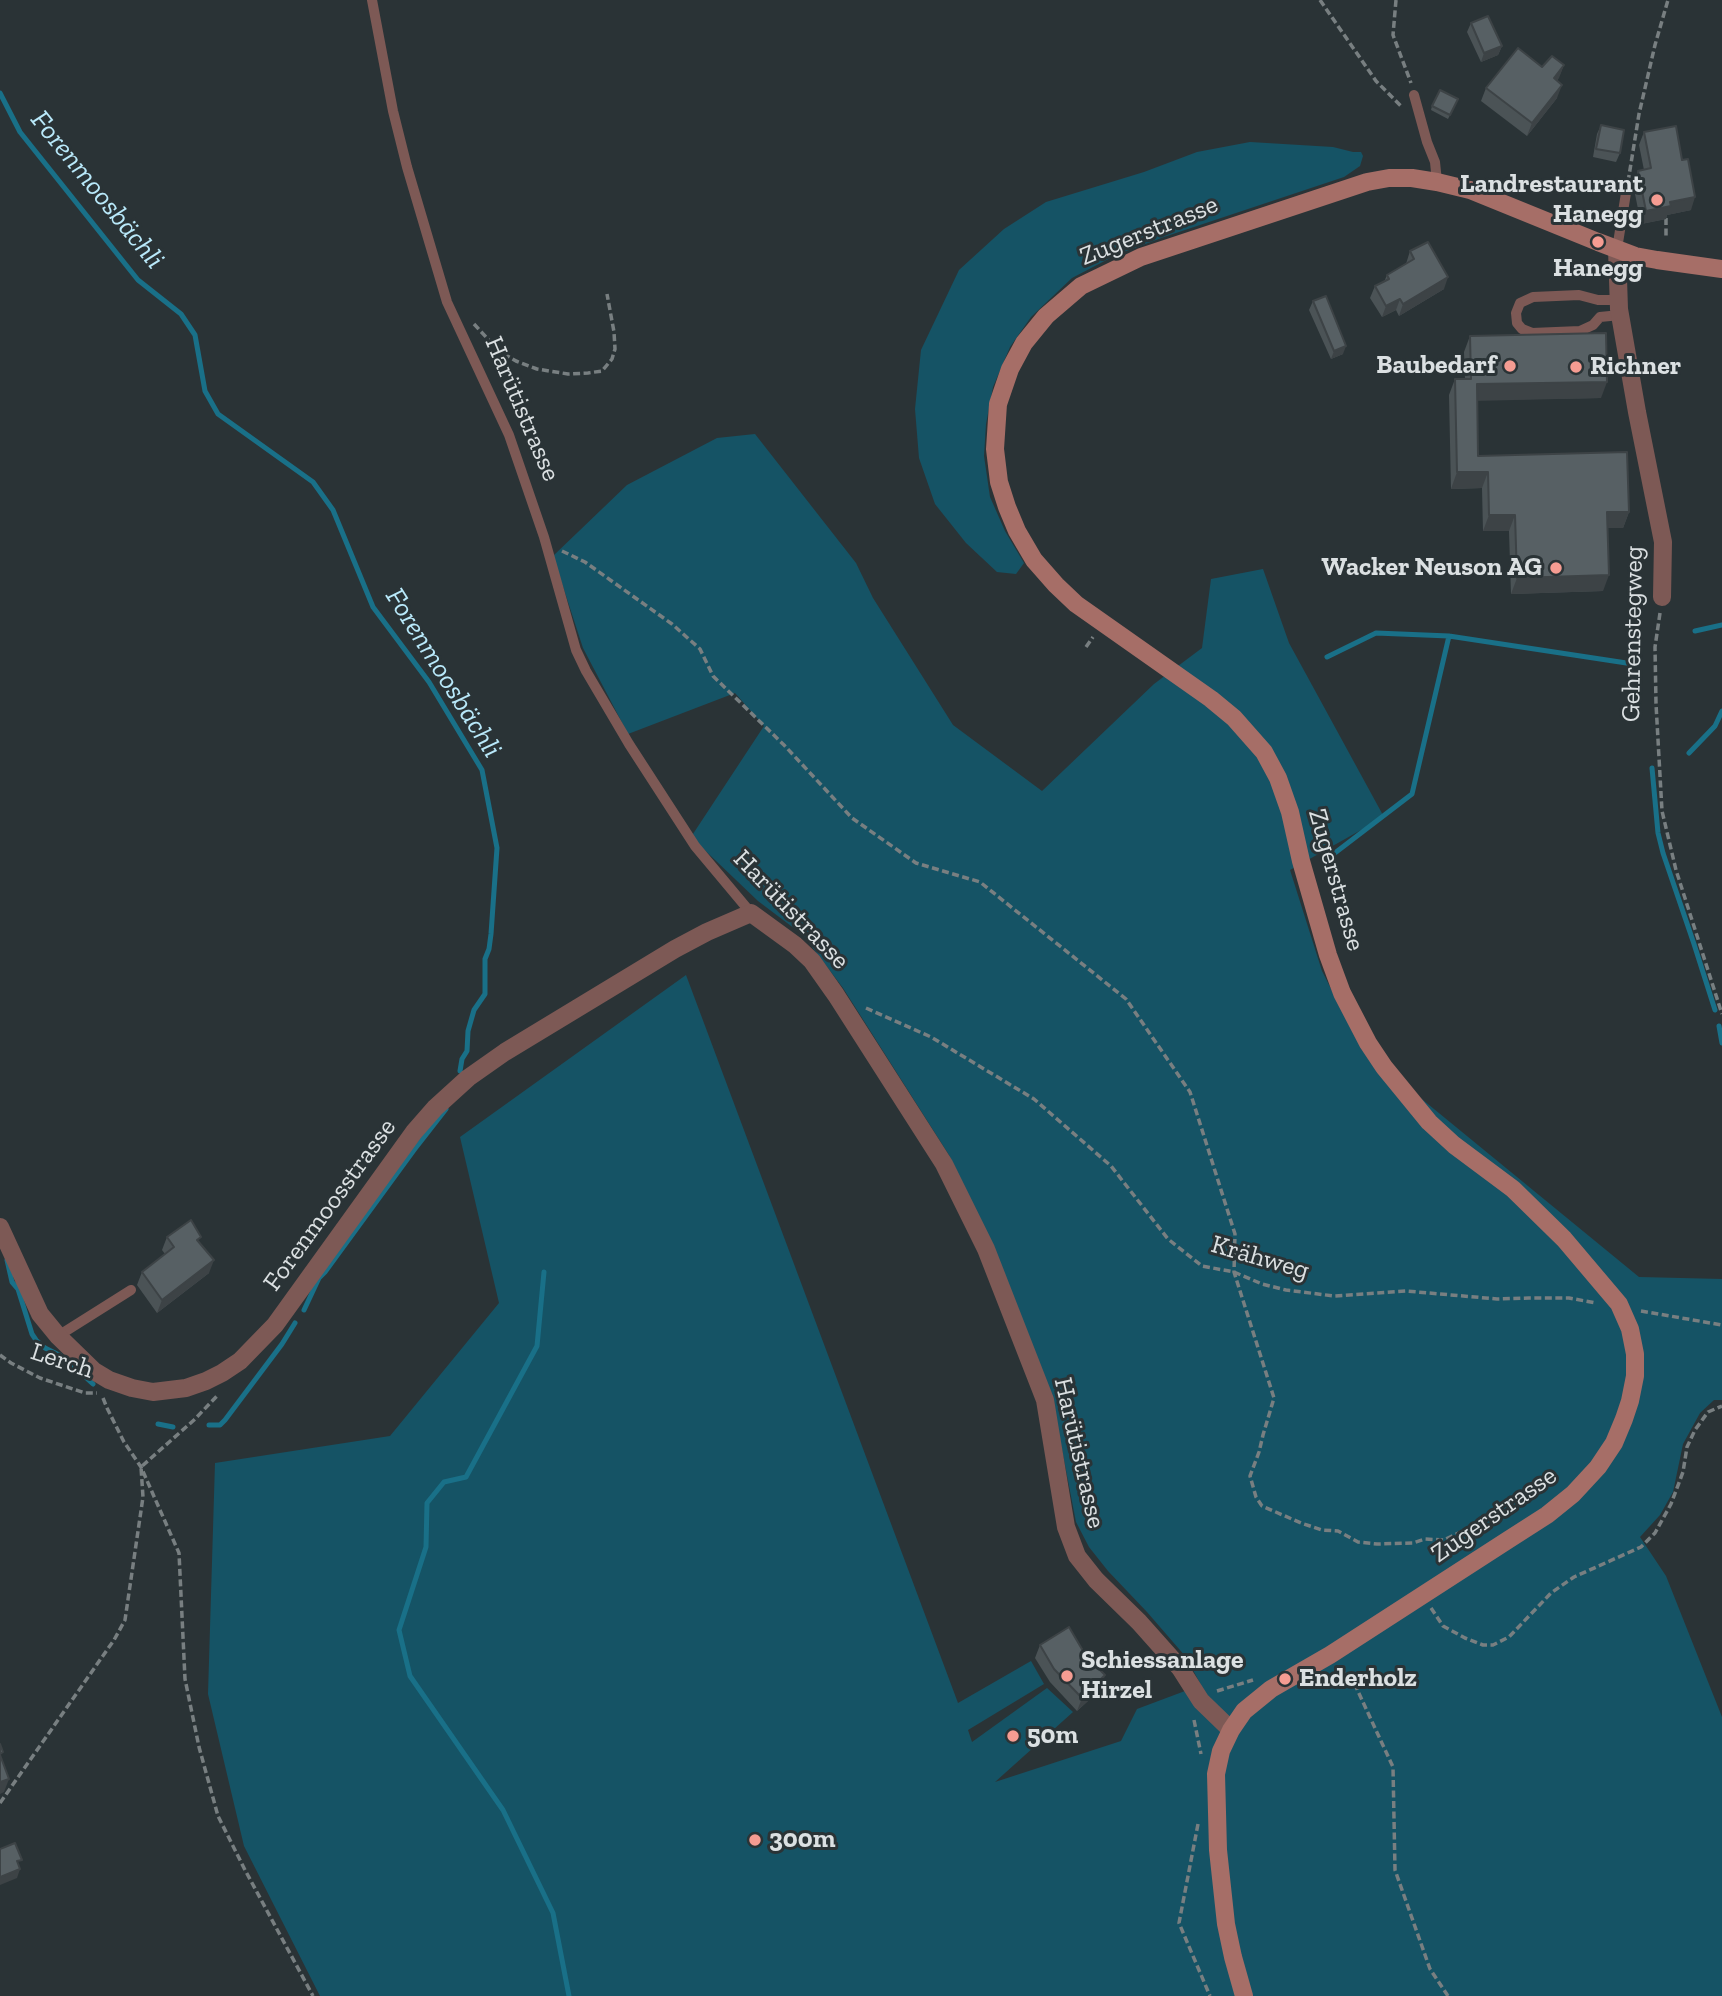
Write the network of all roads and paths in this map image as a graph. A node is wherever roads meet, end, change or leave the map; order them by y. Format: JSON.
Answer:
{"nodes":[{"id":1,"x":372,"y":0,"type":"edge"},
{"id":2,"x":1320,"y":0,"type":"edge"},
{"id":3,"x":1396,"y":0,"type":"edge"},
{"id":4,"x":1668,"y":0,"type":"edge"},
{"id":5,"x":1414,"y":95,"type":"joint"},
{"id":6,"x":1419,"y":115,"type":"junction"},
{"id":7,"x":1437,"y":182,"type":"junction"},
{"id":8,"x":1626,"y":193,"type":"joint"},
{"id":9,"x":1666,"y":218,"type":"edge"},
{"id":10,"x":1666,"y":237,"type":"dead end"},
{"id":11,"x":1617,"y":249,"type":"junction"},
{"id":12,"x":1722,"y":269,"type":"edge"},
{"id":13,"x":607,"y":294,"type":"dead end"},
{"id":14,"x":1619,"y":308,"type":"junction"},
{"id":15,"x":473,"y":322,"type":"dead end"},
{"id":16,"x":544,"y":537,"type":"junction"},
{"id":17,"x":1662,"y":597,"type":"joint"},
{"id":18,"x":751,"y":913,"type":"junction"},
{"id":19,"x":836,"y":995,"type":"junction"},
{"id":20,"x":1722,"y":1014,"type":"edge"},
{"id":21,"x":0,"y":1227,"type":"edge"},
{"id":22,"x":1234,"y":1272,"type":"junction"},
{"id":23,"x":131,"y":1290,"type":"dead end"},
{"id":24,"x":1621,"y":1308,"type":"junction"},
{"id":25,"x":1722,"y":1325,"type":"edge"},
{"id":26,"x":58,"y":1336,"type":"junction"},
{"id":27,"x":0,"y":1355,"type":"edge"},
{"id":28,"x":221,"y":1390,"type":"dead end"},
{"id":29,"x":1722,"y":1406,"type":"edge"},
{"id":30,"x":141,"y":1467,"type":"junction"},
{"id":31,"x":1508,"y":1540,"type":"junction"},
{"id":32,"x":1422,"y":1596,"type":"junction"},
{"id":33,"x":1330,"y":1655,"type":"junction"},
{"id":34,"x":1193,"y":1718,"type":"dead end"},
{"id":35,"x":1231,"y":1730,"type":"junction"},
{"id":36,"x":1201,"y":1761,"type":"dead end"},
{"id":37,"x":0,"y":1803,"type":"edge"},
{"id":38,"x":1200,"y":1817,"type":"dead end"},
{"id":39,"x":313,"y":1996,"type":"edge"},
{"id":40,"x":1210,"y":1996,"type":"edge"},
{"id":41,"x":1244,"y":1996,"type":"edge"},
{"id":42,"x":1448,"y":1996,"type":"edge"}],
"edges":[{"from":1,"to":16,"type":"lane","name":"Harütistrasse"},
{"from":2,"to":6,"type":"path"},
{"from":3,"to":5,"type":"path"},
{"from":4,"to":8,"type":"path"},
{"from":5,"to":6,"type":"lane"},
{"from":6,"to":7,"type":"lane"},
{"from":7,"to":11,"type":"main road","name":"Zugerstrasse"},
{"from":7,"to":24,"type":"main road","name":"Zugerstrasse"},
{"from":8,"to":11,"type":"lane"},
{"from":9,"to":10,"type":"path"},
{"from":11,"to":12,"type":"main road","name":"Zugerstrasse"},
{"from":11,"to":14,"type":"street","name":"Gehrenstegweg"},
{"from":13,"to":15,"type":"path"},
{"from":14,"to":14,"type":"lane"},
{"from":14,"to":17,"type":"street","name":"Gehrenstegweg"},
{"from":16,"to":18,"type":"lane","name":"Harütistrasse"},
{"from":16,"to":22,"type":"path"},
{"from":17,"to":20,"type":"path","name":"Gehrenstegweg"},
{"from":18,"to":19,"type":"street","name":"Harütistrasse"},
{"from":18,"to":26,"type":"street","name":"Forenmoosstrasse"},
{"from":19,"to":22,"type":"path","name":"Krähweg"},
{"from":19,"to":35,"type":"street","name":"Harütistrasse"},
{"from":21,"to":26,"type":"street","name":"Forenmoosstrasse"},
{"from":22,"to":24,"type":"path","name":"Krähweg"},
{"from":22,"to":31,"type":"path"},
{"from":23,"to":26,"type":"lane"},
{"from":24,"to":25,"type":"path","name":"Krähweg"},
{"from":24,"to":31,"type":"main road","name":"Zugerstrasse"},
{"from":27,"to":30,"type":"path","name":"Lerch"},
{"from":28,"to":30,"type":"path"},
{"from":29,"to":32,"type":"path"},
{"from":30,"to":37,"type":"path"},
{"from":30,"to":39,"type":"path"},
{"from":31,"to":32,"type":"main road","name":"Zugerstrasse"},
{"from":32,"to":33,"type":"main road","name":"Zugerstrasse"},
{"from":33,"to":35,"type":"main road","name":"Zugerstrasse"},
{"from":33,"to":42,"type":"path"},
{"from":34,"to":36,"type":"path"},
{"from":35,"to":41,"type":"main road","name":"Zugerstrasse"},
{"from":38,"to":40,"type":"path"}]}
